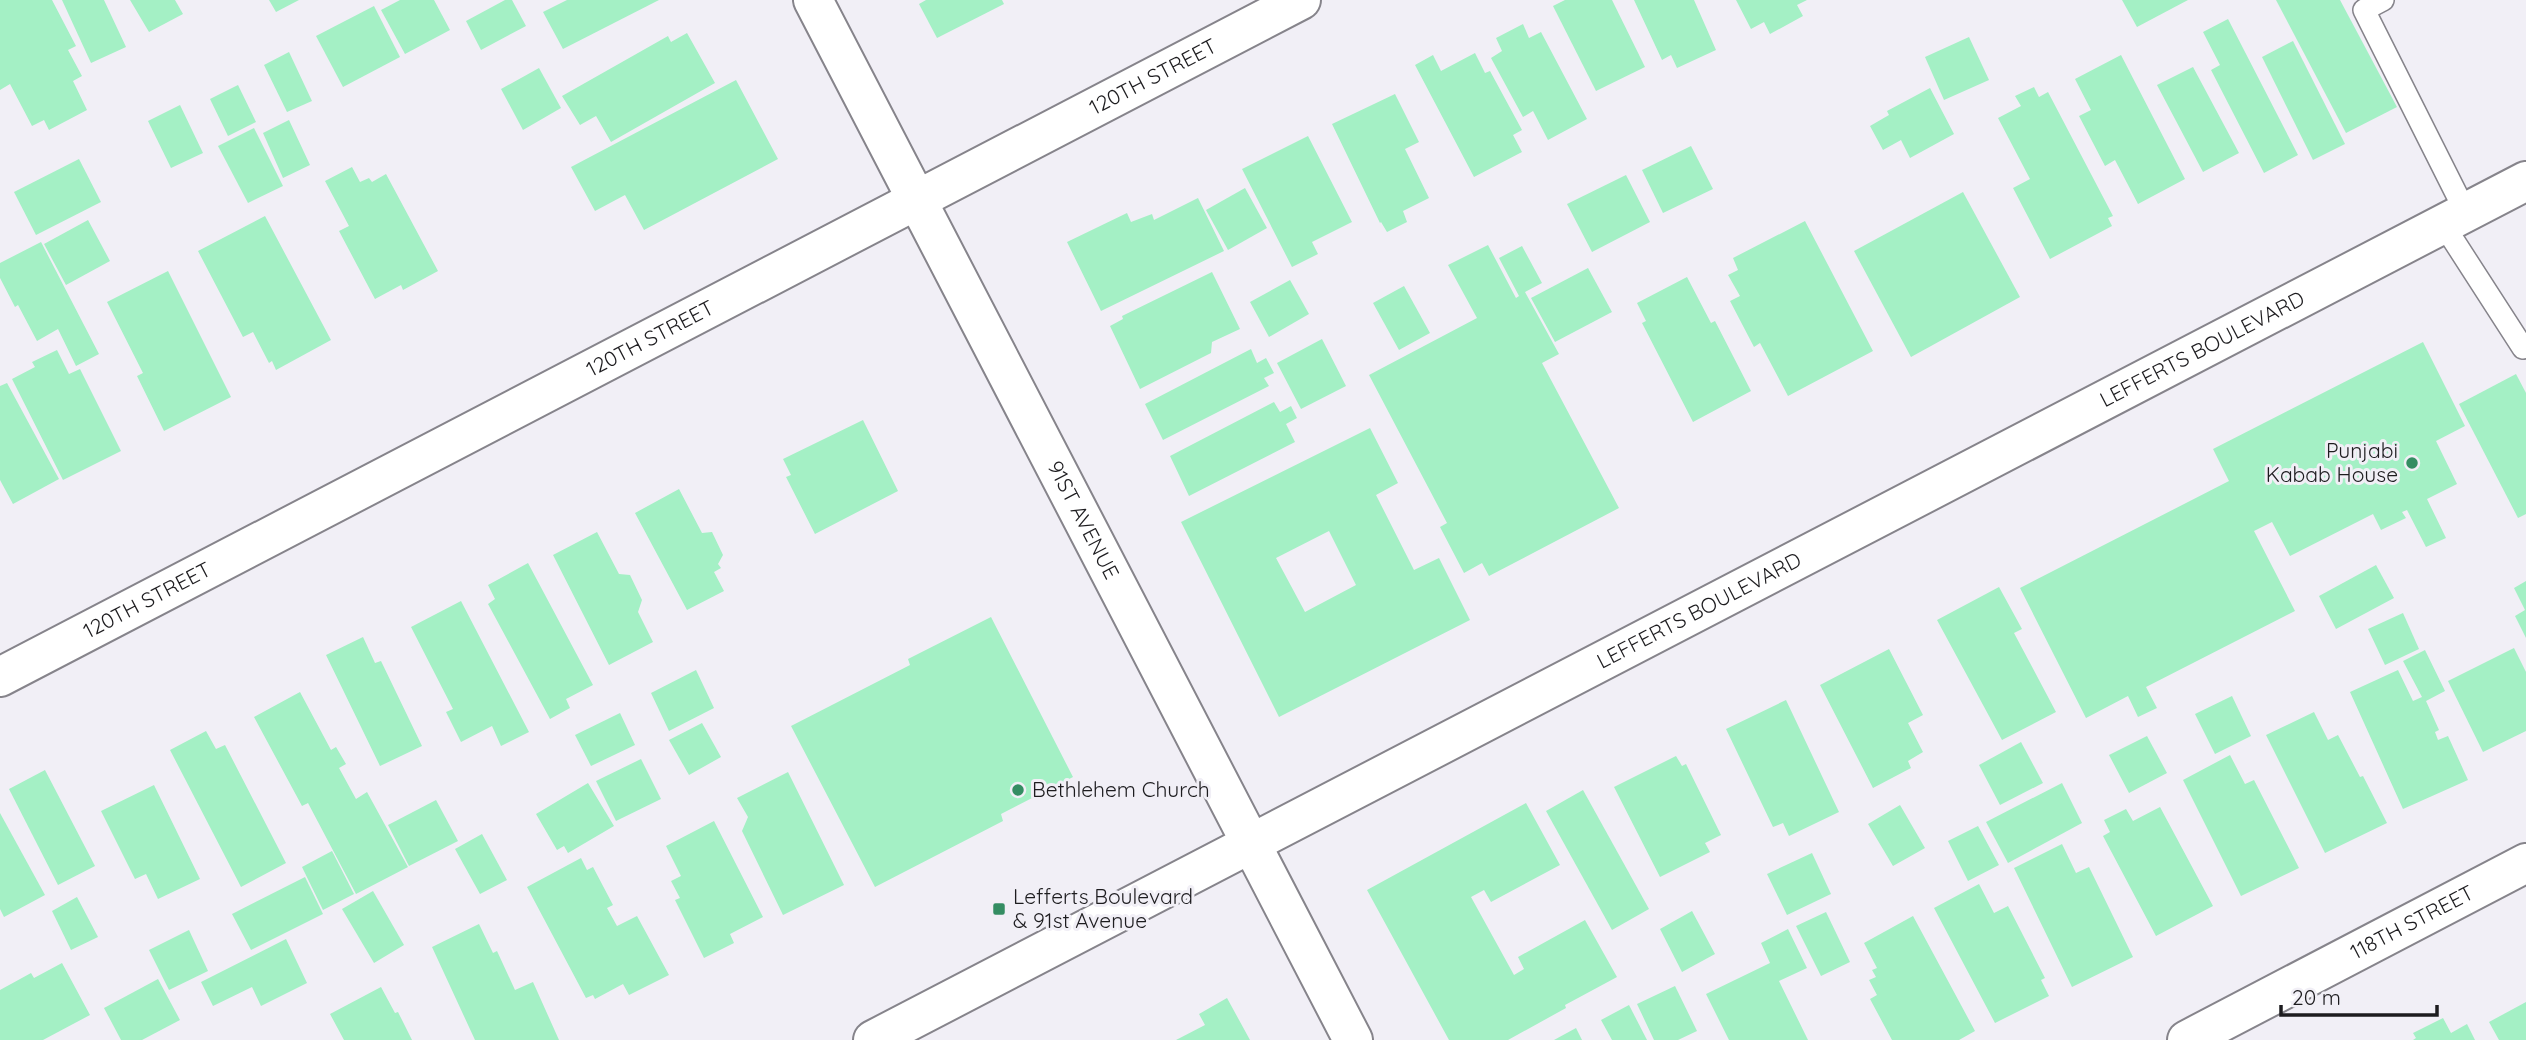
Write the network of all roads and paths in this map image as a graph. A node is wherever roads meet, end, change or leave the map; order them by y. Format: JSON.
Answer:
{"nodes":[{"id":1,"x":813,"y":0,"type":"edge"},
{"id":2,"x":1301,"y":0,"type":"edge"},
{"id":3,"x":2383,"y":0,"type":"edge"},
{"id":4,"x":2526,"y":181,"type":"edge"},
{"id":5,"x":918,"y":199,"type":"junction"},
{"id":6,"x":2454,"y":219,"type":"junction"},
{"id":7,"x":2525,"y":349,"type":"edge"},
{"id":8,"x":0,"y":677,"type":"edge"},
{"id":9,"x":1252,"y":843,"type":"junction"},
{"id":10,"x":2526,"y":863,"type":"edge"},
{"id":11,"x":873,"y":1040,"type":"edge"},
{"id":12,"x":1353,"y":1040,"type":"edge"},
{"id":13,"x":2187,"y":1040,"type":"edge"}],
"edges":[{"from":1,"to":5,"type":"street","name":"91ST AVENUE"},
{"from":2,"to":5,"type":"street","name":"120TH STREET"},
{"from":3,"to":6,"type":"lane"},
{"from":4,"to":6,"type":"street","name":"LEFFERTS BOULEVARD"},
{"from":5,"to":8,"type":"street","name":"120TH STREET"},
{"from":5,"to":9,"type":"street","name":"91ST AVENUE"},
{"from":6,"to":7,"type":"lane"},
{"from":6,"to":9,"type":"street","name":"LEFFERTS BOULEVARD"},
{"from":9,"to":11,"type":"street","name":"LEFFERTS BOULEVARD"},
{"from":9,"to":12,"type":"street","name":"91ST AVENUE"},
{"from":10,"to":13,"type":"street","name":"118TH STREET"}]}
